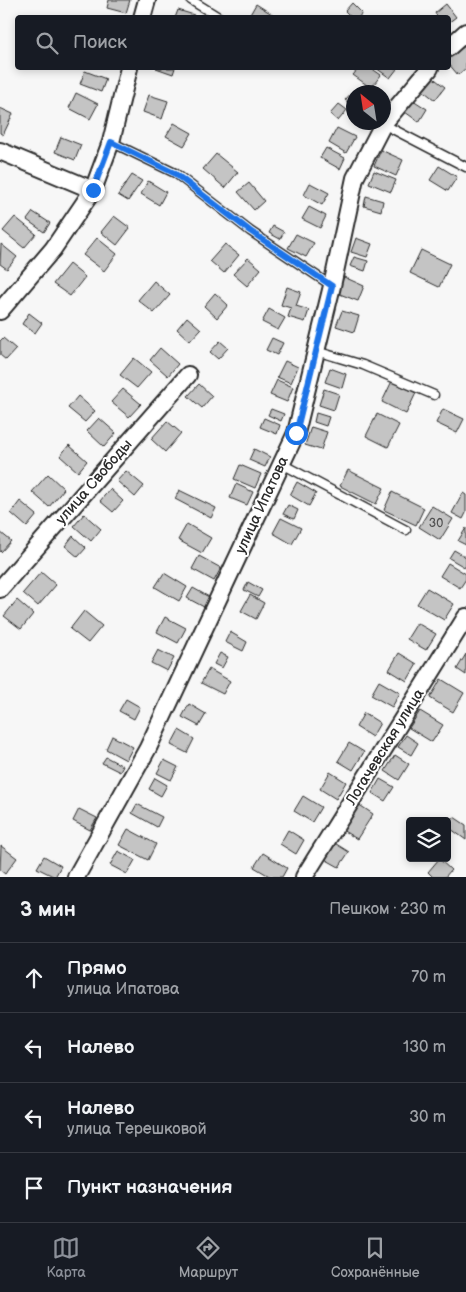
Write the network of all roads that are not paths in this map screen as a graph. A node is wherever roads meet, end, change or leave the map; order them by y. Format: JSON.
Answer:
{"nodes":[{"id":1,"x":147,"y":0,"type":"edge"},
{"id":2,"x":191,"y":0,"type":"edge"},
{"id":3,"x":143,"y":15,"type":"edge"},
{"id":4,"x":215,"y":15,"type":"edge"},
{"id":5,"x":466,"y":32,"type":"edge"},
{"id":6,"x":451,"y":45,"type":"edge"},
{"id":7,"x":129,"y":70,"type":"edge"},
{"id":8,"x":428,"y":70,"type":"edge"},
{"id":9,"x":391,"y":115,"type":"edge"},
{"id":10,"x":391,"y":128,"type":"edge"},
{"id":11,"x":381,"y":130,"type":"edge"},
{"id":12,"x":111,"y":142,"type":"junction"},
{"id":13,"x":0,"y":151,"type":"edge"},
{"id":14,"x":466,"y":167,"type":"edge"},
{"id":15,"x":93,"y":190,"type":"junction"},
{"id":16,"x":332,"y":286,"type":"junction"},
{"id":17,"x":0,"y":311,"type":"edge"},
{"id":18,"x":316,"y":351,"type":"junction"},
{"id":19,"x":188,"y":375,"type":"dead end"},
{"id":20,"x":434,"y":395,"type":"dead end"},
{"id":21,"x":281,"y":464,"type":"junction"},
{"id":22,"x":406,"y":530,"type":"dead end"},
{"id":23,"x":0,"y":589,"type":"edge"},
{"id":24,"x":466,"y":617,"type":"edge"},
{"id":25,"x":76,"y":877,"type":"edge"},
{"id":26,"x":304,"y":877,"type":"edge"}],
"edges":[{"from":1,"to":3,"type":"street"},
{"from":2,"to":4,"type":"lane"},
{"from":5,"to":6,"type":"street"},
{"from":7,"to":12,"type":"street"},
{"from":8,"to":9,"type":"street","name":"улица Ипатова"},
{"from":10,"to":14,"type":"lane"},
{"from":11,"to":16,"type":"street","name":"улица Ипатова"},
{"from":12,"to":15,"type":"street"},
{"from":12,"to":16,"type":"lane"},
{"from":13,"to":15,"type":"street"},
{"from":15,"to":17,"type":"street"},
{"from":16,"to":18,"type":"street","name":"улица Ипатова"},
{"from":18,"to":20,"type":"lane"},
{"from":18,"to":21,"type":"street","name":"улица Ипатова"},
{"from":19,"to":23,"type":"street","name":"улица Свободы"},
{"from":21,"to":22,"type":"lane"},
{"from":21,"to":25,"type":"street","name":"улица Ипатова"},
{"from":24,"to":26,"type":"street","name":"Логачевская улица"}]}
